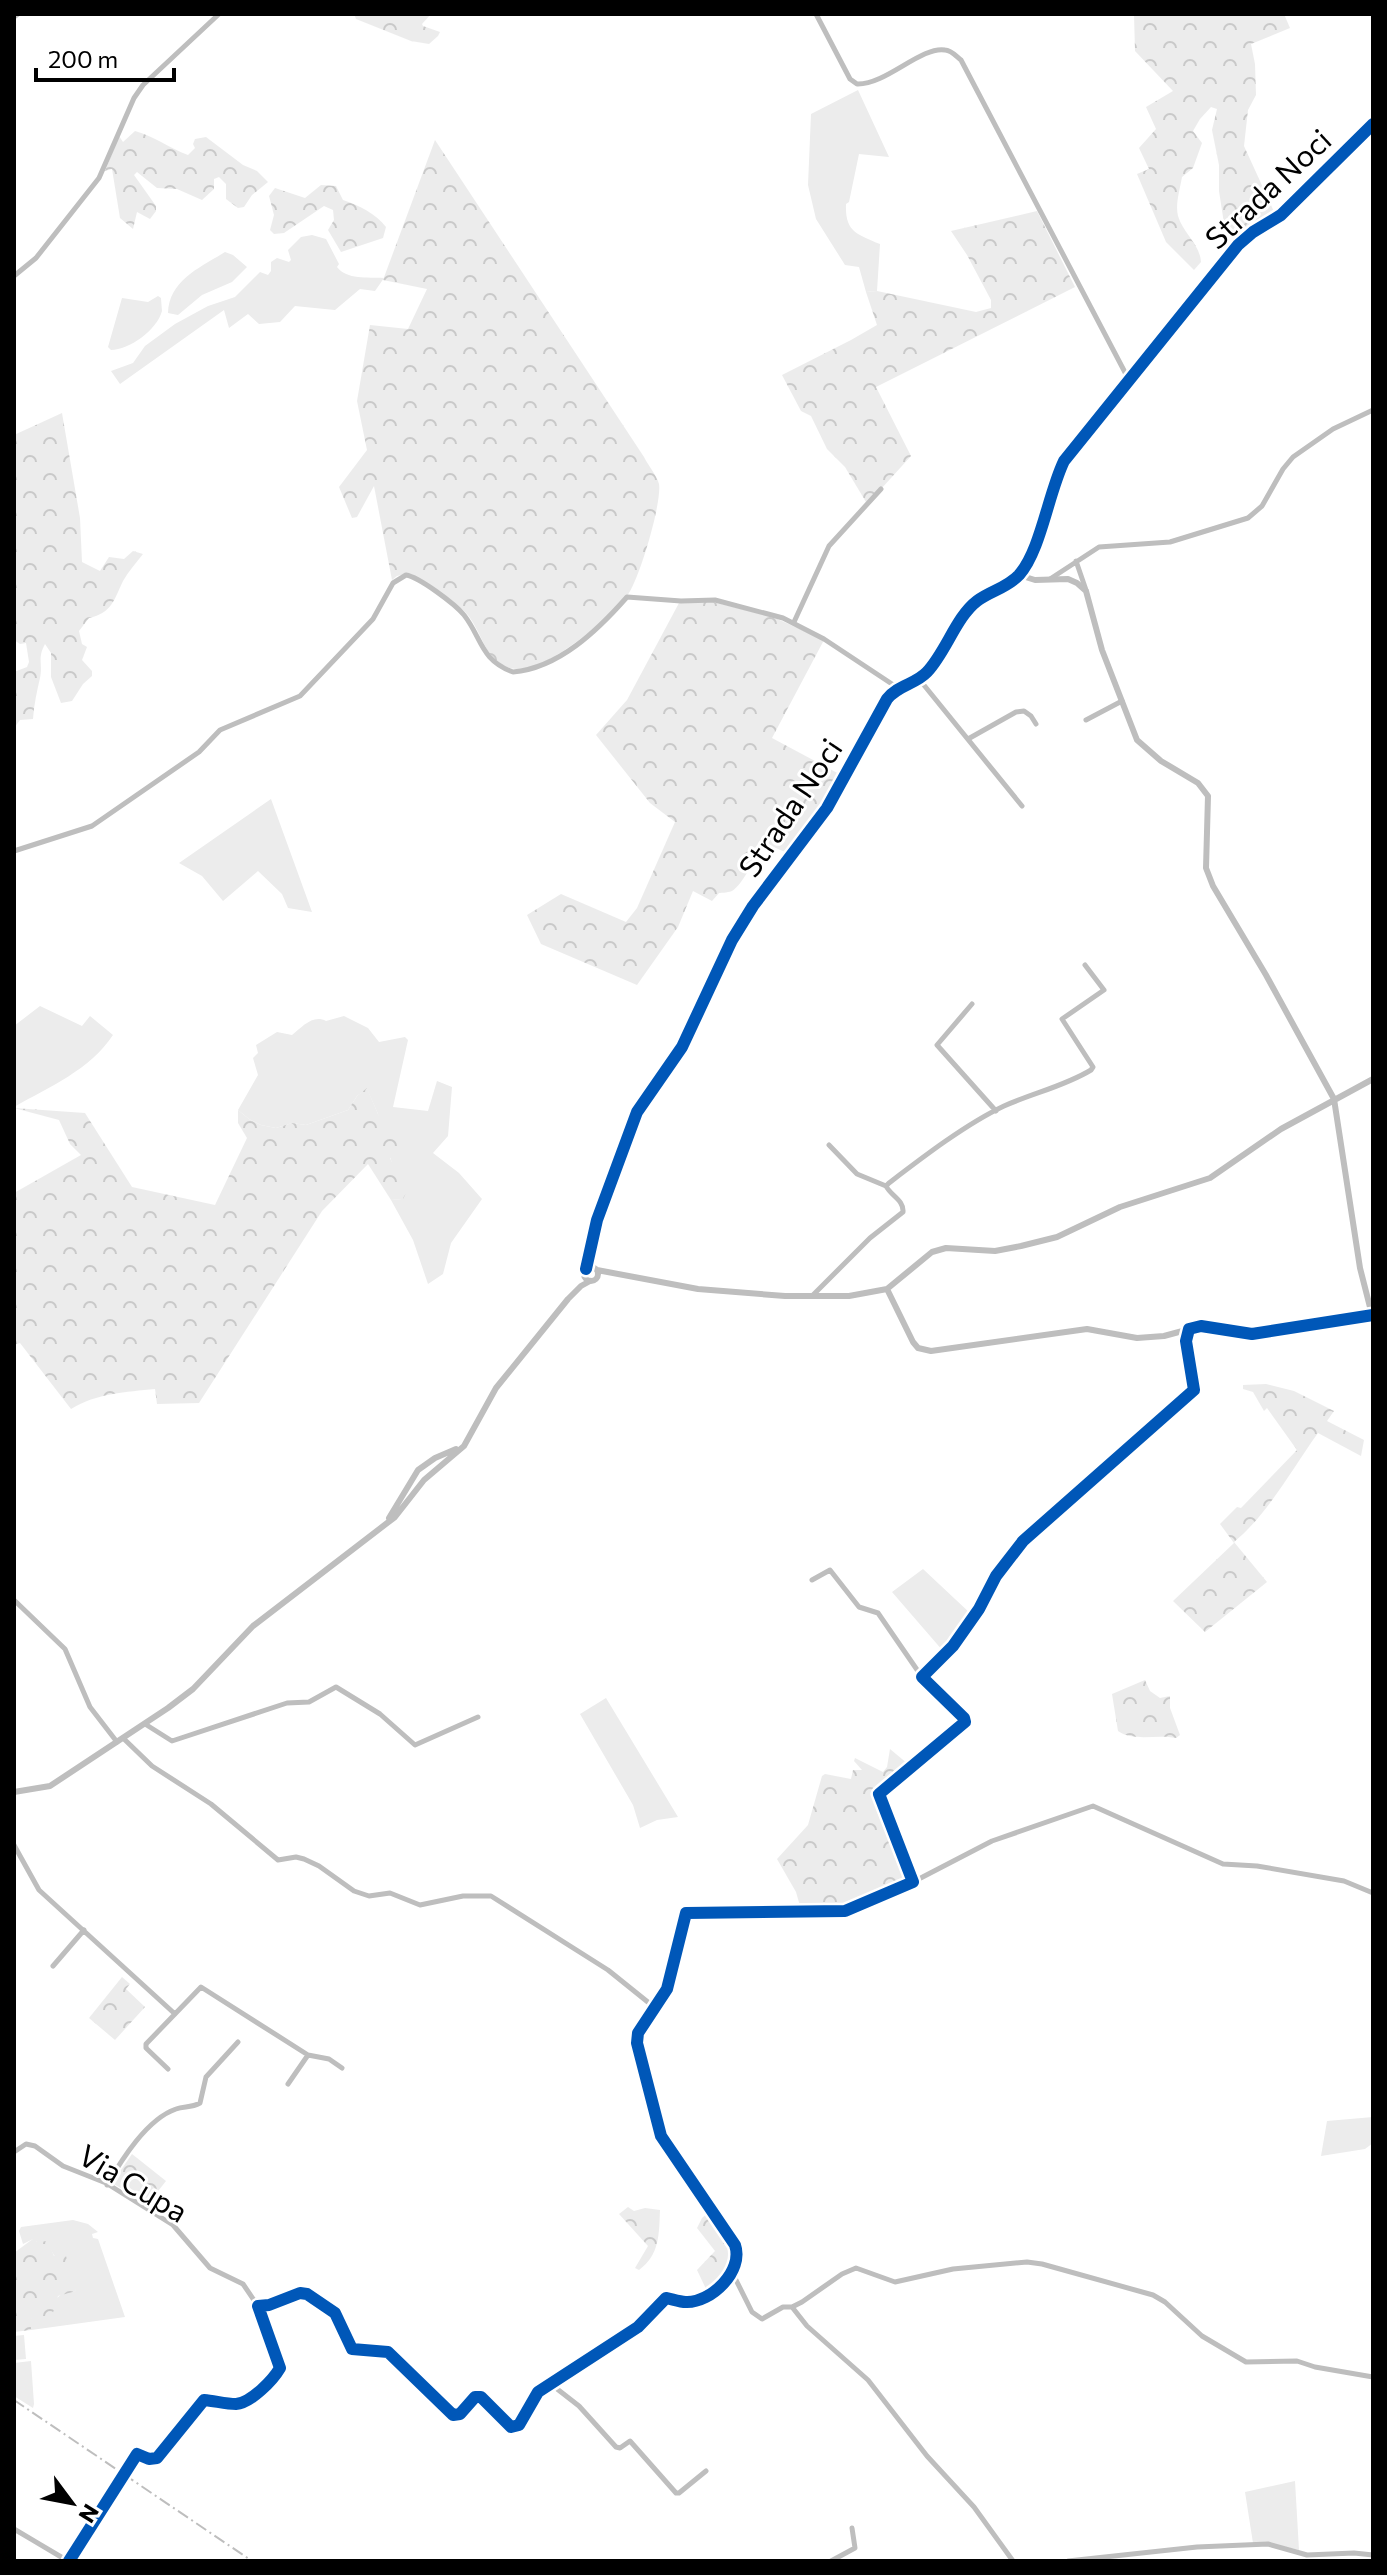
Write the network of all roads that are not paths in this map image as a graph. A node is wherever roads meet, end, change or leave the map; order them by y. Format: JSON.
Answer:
{"nodes":[{"id":1,"x":219,"y":14,"type":"edge"},
{"id":2,"x":816,"y":14,"type":"edge"},
{"id":3,"x":1373,"y":124,"type":"edge"},
{"id":4,"x":14,"y":276,"type":"edge"},
{"id":5,"x":1129,"y":381,"type":"junction"},
{"id":6,"x":1373,"y":410,"type":"edge"},
{"id":7,"x":881,"y":489,"type":"dead end"},
{"id":8,"x":1076,"y":561,"type":"junction"},
{"id":9,"x":1019,"y":575,"type":"junction"},
{"id":10,"x":1050,"y":579,"type":"junction"},
{"id":11,"x":1086,"y":591,"type":"junction"},
{"id":12,"x":794,"y":622,"type":"junction"},
{"id":13,"x":919,"y":679,"type":"junction"},
{"id":14,"x":898,"y":688,"type":"junction"},
{"id":15,"x":1122,"y":701,"type":"junction"},
{"id":16,"x":1086,"y":720,"type":"dead end"},
{"id":17,"x":1036,"y":724,"type":"dead end"},
{"id":18,"x":968,"y":739,"type":"junction"},
{"id":19,"x":1022,"y":806,"type":"dead end"},
{"id":20,"x":14,"y":851,"type":"edge"},
{"id":21,"x":1085,"y":965,"type":"dead end"},
{"id":22,"x":972,"y":1004,"type":"dead end"},
{"id":23,"x":1373,"y":1079,"type":"edge"},
{"id":24,"x":1334,"y":1099,"type":"junction"},
{"id":25,"x":996,"y":1111,"type":"junction"},
{"id":26,"x":829,"y":1145,"type":"dead end"},
{"id":27,"x":886,"y":1186,"type":"junction"},
{"id":28,"x":590,"y":1249,"type":"junction"},
{"id":29,"x":590,"y":1270,"type":"junction"},
{"id":30,"x":619,"y":1273,"type":"junction"},
{"id":31,"x":593,"y":1280,"type":"junction"},
{"id":32,"x":887,"y":1289,"type":"junction"},
{"id":33,"x":811,"y":1297,"type":"junction"},
{"id":34,"x":568,"y":1299,"type":"junction"},
{"id":35,"x":1372,"y":1315,"type":"edge"},
{"id":36,"x":1189,"y":1329,"type":"junction"},
{"id":37,"x":467,"y":1442,"type":"junction"},
{"id":38,"x":381,"y":1527,"type":"junction"},
{"id":39,"x":812,"y":1580,"type":"dead end"},
{"id":40,"x":14,"y":1600,"type":"edge"},
{"id":41,"x":922,"y":1677,"type":"junction"},
{"id":42,"x":478,"y":1717,"type":"dead end"},
{"id":43,"x":145,"y":1724,"type":"junction"},
{"id":44,"x":120,"y":1740,"type":"junction"},
{"id":45,"x":14,"y":1792,"type":"edge"},
{"id":46,"x":14,"y":1845,"type":"edge"},
{"id":47,"x":913,"y":1882,"type":"junction"},
{"id":48,"x":1373,"y":1893,"type":"edge"},
{"id":49,"x":84,"y":1930,"type":"junction"},
{"id":50,"x":53,"y":1966,"type":"dead end"},
{"id":51,"x":654,"y":2007,"type":"junction"},
{"id":52,"x":175,"y":2014,"type":"junction"},
{"id":53,"x":238,"y":2042,"type":"dead end"},
{"id":54,"x":308,"y":2055,"type":"junction"},
{"id":55,"x":342,"y":2068,"type":"dead end"},
{"id":56,"x":168,"y":2069,"type":"dead end"},
{"id":57,"x":288,"y":2084,"type":"dead end"},
{"id":58,"x":14,"y":2152,"type":"edge"},
{"id":59,"x":107,"y":2185,"type":"junction"},
{"id":60,"x":733,"y":2274,"type":"junction"},
{"id":61,"x":792,"y":2307,"type":"junction"},
{"id":62,"x":1373,"y":2377,"type":"edge"},
{"id":63,"x":552,"y":2385,"type":"junction"},
{"id":64,"x":706,"y":2471,"type":"dead end"},
{"id":65,"x":852,"y":2528,"type":"dead end"},
{"id":66,"x":14,"y":2529,"type":"edge"},
{"id":67,"x":1373,"y":2555,"type":"edge"},
{"id":68,"x":68,"y":2561,"type":"edge"},
{"id":69,"x":831,"y":2561,"type":"edge"},
{"id":70,"x":1013,"y":2561,"type":"edge"},
{"id":71,"x":1068,"y":2561,"type":"edge"}],
"edges":[{"from":1,"to":4,"type":"street"},
{"from":2,"to":5,"type":"street"},
{"from":3,"to":5,"type":"street","name":"Strada Noci"},
{"from":5,"to":9,"type":"street","name":"Strada Noci"},
{"from":6,"to":8,"type":"street"},
{"from":7,"to":12,"type":"street"},
{"from":8,"to":10,"type":"street"},
{"from":8,"to":11,"type":"street"},
{"from":9,"to":10,"type":"street"},
{"from":9,"to":13,"type":"street"},
{"from":10,"to":11,"type":"street"},
{"from":11,"to":15,"type":"street"},
{"from":12,"to":14,"type":"street"},
{"from":12,"to":20,"type":"street"},
{"from":13,"to":14,"type":"street"},
{"from":13,"to":18,"type":"street"},
{"from":14,"to":28,"type":"street","name":"Strada Noci"},
{"from":15,"to":16,"type":"street"},
{"from":15,"to":24,"type":"street"},
{"from":17,"to":18,"type":"street"},
{"from":18,"to":19,"type":"street"},
{"from":21,"to":25,"type":"street"},
{"from":22,"to":25,"type":"street"},
{"from":23,"to":24,"type":"street"},
{"from":24,"to":32,"type":"street"},
{"from":24,"to":35,"type":"street"},
{"from":25,"to":27,"type":"street"},
{"from":26,"to":27,"type":"street"},
{"from":27,"to":33,"type":"street"},
{"from":28,"to":29,"type":"street","name":"Strada Noci"},
{"from":28,"to":30,"type":"street"},
{"from":29,"to":30,"type":"street"},
{"from":29,"to":31,"type":"street"},
{"from":29,"to":31,"type":"street"},
{"from":29,"to":34,"type":"street"},
{"from":30,"to":31,"type":"street"},
{"from":30,"to":33,"type":"street"},
{"from":31,"to":34,"type":"street"},
{"from":32,"to":33,"type":"street"},
{"from":32,"to":36,"type":"street"},
{"from":34,"to":37,"type":"street"},
{"from":35,"to":36,"type":"street"},
{"from":36,"to":41,"type":"street"},
{"from":37,"to":38,"type":"street"},
{"from":37,"to":38,"type":"street"},
{"from":38,"to":43,"type":"street"},
{"from":39,"to":41,"type":"street"},
{"from":40,"to":44,"type":"street"},
{"from":41,"to":47,"type":"street"},
{"from":42,"to":43,"type":"street"},
{"from":43,"to":44,"type":"street"},
{"from":44,"to":45,"type":"street"},
{"from":44,"to":51,"type":"street"},
{"from":46,"to":49,"type":"street"},
{"from":47,"to":48,"type":"street"},
{"from":47,"to":51,"type":"street"},
{"from":49,"to":50,"type":"street"},
{"from":49,"to":52,"type":"street"},
{"from":51,"to":60,"type":"street"},
{"from":52,"to":54,"type":"street"},
{"from":52,"to":56,"type":"street"},
{"from":53,"to":59,"type":"street"},
{"from":54,"to":55,"type":"street"},
{"from":54,"to":57,"type":"street"},
{"from":58,"to":59,"type":"street","name":"Via Cupa"},
{"from":59,"to":63,"type":"street","name":"Via Cupa"},
{"from":60,"to":61,"type":"street"},
{"from":60,"to":63,"type":"street"},
{"from":61,"to":62,"type":"street"},
{"from":61,"to":70,"type":"street"},
{"from":63,"to":64,"type":"street"},
{"from":65,"to":69,"type":"street"},
{"from":66,"to":68,"type":"street"},
{"from":67,"to":71,"type":"street"}]}
